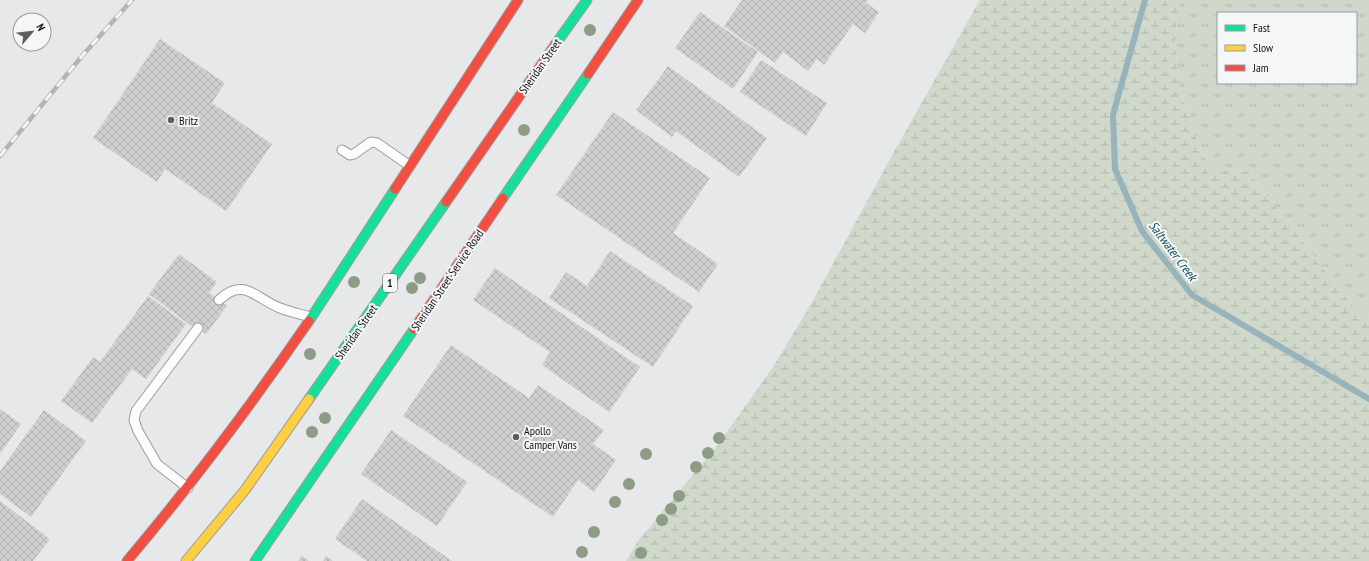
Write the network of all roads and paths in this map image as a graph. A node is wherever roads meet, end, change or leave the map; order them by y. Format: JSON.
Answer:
{"nodes":[{"id":1,"x":518,"y":0,"type":"edge"},
{"id":2,"x":587,"y":0,"type":"edge"},
{"id":3,"x":638,"y":0,"type":"edge"},
{"id":4,"x":342,"y":150,"type":"dead end"},
{"id":5,"x":410,"y":166,"type":"junction"},
{"id":6,"x":220,"y":300,"type":"dead end"},
{"id":7,"x":311,"y":318,"type":"junction"},
{"id":8,"x":198,"y":328,"type":"dead end"},
{"id":9,"x":188,"y":488,"type":"junction"},
{"id":10,"x":127,"y":561,"type":"edge"},
{"id":11,"x":186,"y":561,"type":"edge"},
{"id":12,"x":255,"y":561,"type":"edge"}],
"edges":[{"from":1,"to":5,"type":"main road"},
{"from":2,"to":11,"type":"main road","name":"Sheridan Street","number":"1"},
{"from":3,"to":12,"type":"main road","name":"Sheridan Street Service Road"},
{"from":4,"to":5,"type":"lane"},
{"from":5,"to":7,"type":"main road"},
{"from":6,"to":7,"type":"lane"},
{"from":7,"to":9,"type":"main road"},
{"from":8,"to":9,"type":"lane"},
{"from":9,"to":10,"type":"main road"}]}
